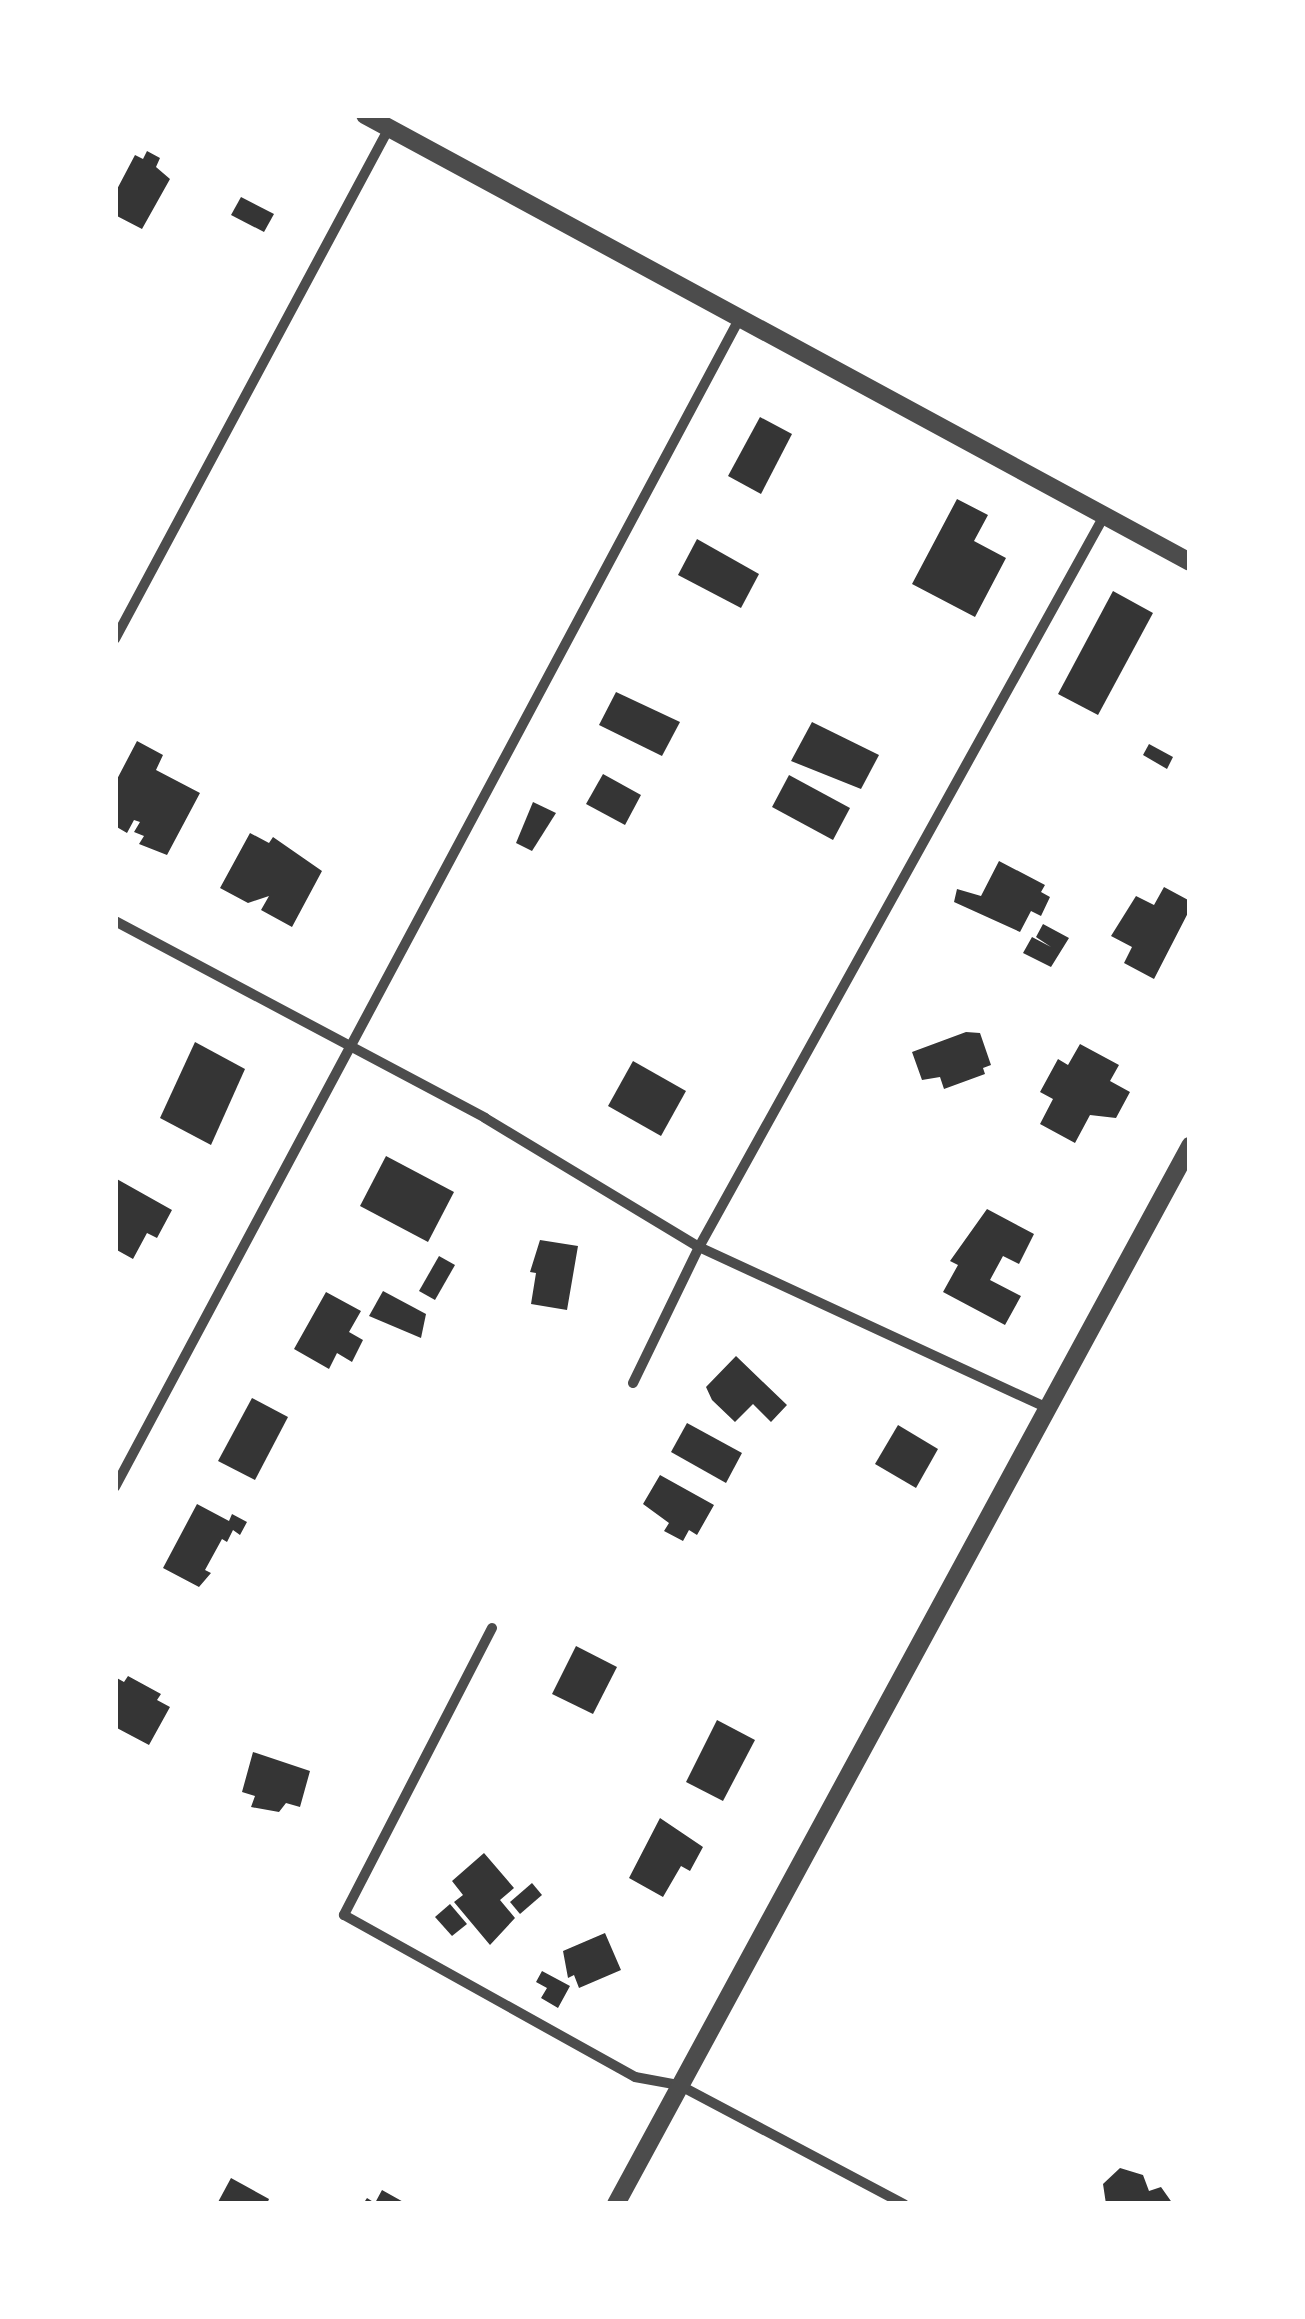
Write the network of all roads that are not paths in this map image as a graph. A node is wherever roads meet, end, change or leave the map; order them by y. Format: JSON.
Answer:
{"nodes":[{"id":1,"x":364,"y":115,"type":"edge"},
{"id":2,"x":389,"y":128,"type":"junction"},
{"id":3,"x":738,"y":321,"type":"junction"},
{"id":4,"x":1104,"y":516,"type":"junction"},
{"id":5,"x":1190,"y":562,"type":"edge"},
{"id":6,"x":115,"y":639,"type":"edge"},
{"id":7,"x":115,"y":921,"type":"edge"},
{"id":8,"x":348,"y":1047,"type":"junction"},
{"id":9,"x":1190,"y":1146,"type":"edge"},
{"id":10,"x":699,"y":1247,"type":"junction"},
{"id":11,"x":633,"y":1383,"type":"dead end"},
{"id":12,"x":1048,"y":1408,"type":"junction"},
{"id":13,"x":115,"y":1486,"type":"edge"},
{"id":14,"x":492,"y":1628,"type":"dead end"},
{"id":15,"x":679,"y":2085,"type":"junction"},
{"id":16,"x":616,"y":2204,"type":"edge"},
{"id":17,"x":904,"y":2204,"type":"edge"}],
"edges":[{"from":1,"to":2,"type":"street"},
{"from":2,"to":3,"type":"street"},
{"from":2,"to":6,"type":"street"},
{"from":3,"to":4,"type":"street"},
{"from":3,"to":8,"type":"street"},
{"from":4,"to":5,"type":"street"},
{"from":4,"to":10,"type":"street"},
{"from":7,"to":8,"type":"street"},
{"from":8,"to":10,"type":"street"},
{"from":8,"to":13,"type":"street"},
{"from":9,"to":12,"type":"street"},
{"from":10,"to":11,"type":"street"},
{"from":10,"to":12,"type":"street"},
{"from":12,"to":15,"type":"street"},
{"from":14,"to":15,"type":"street"},
{"from":15,"to":16,"type":"street"},
{"from":15,"to":17,"type":"street"}]}
